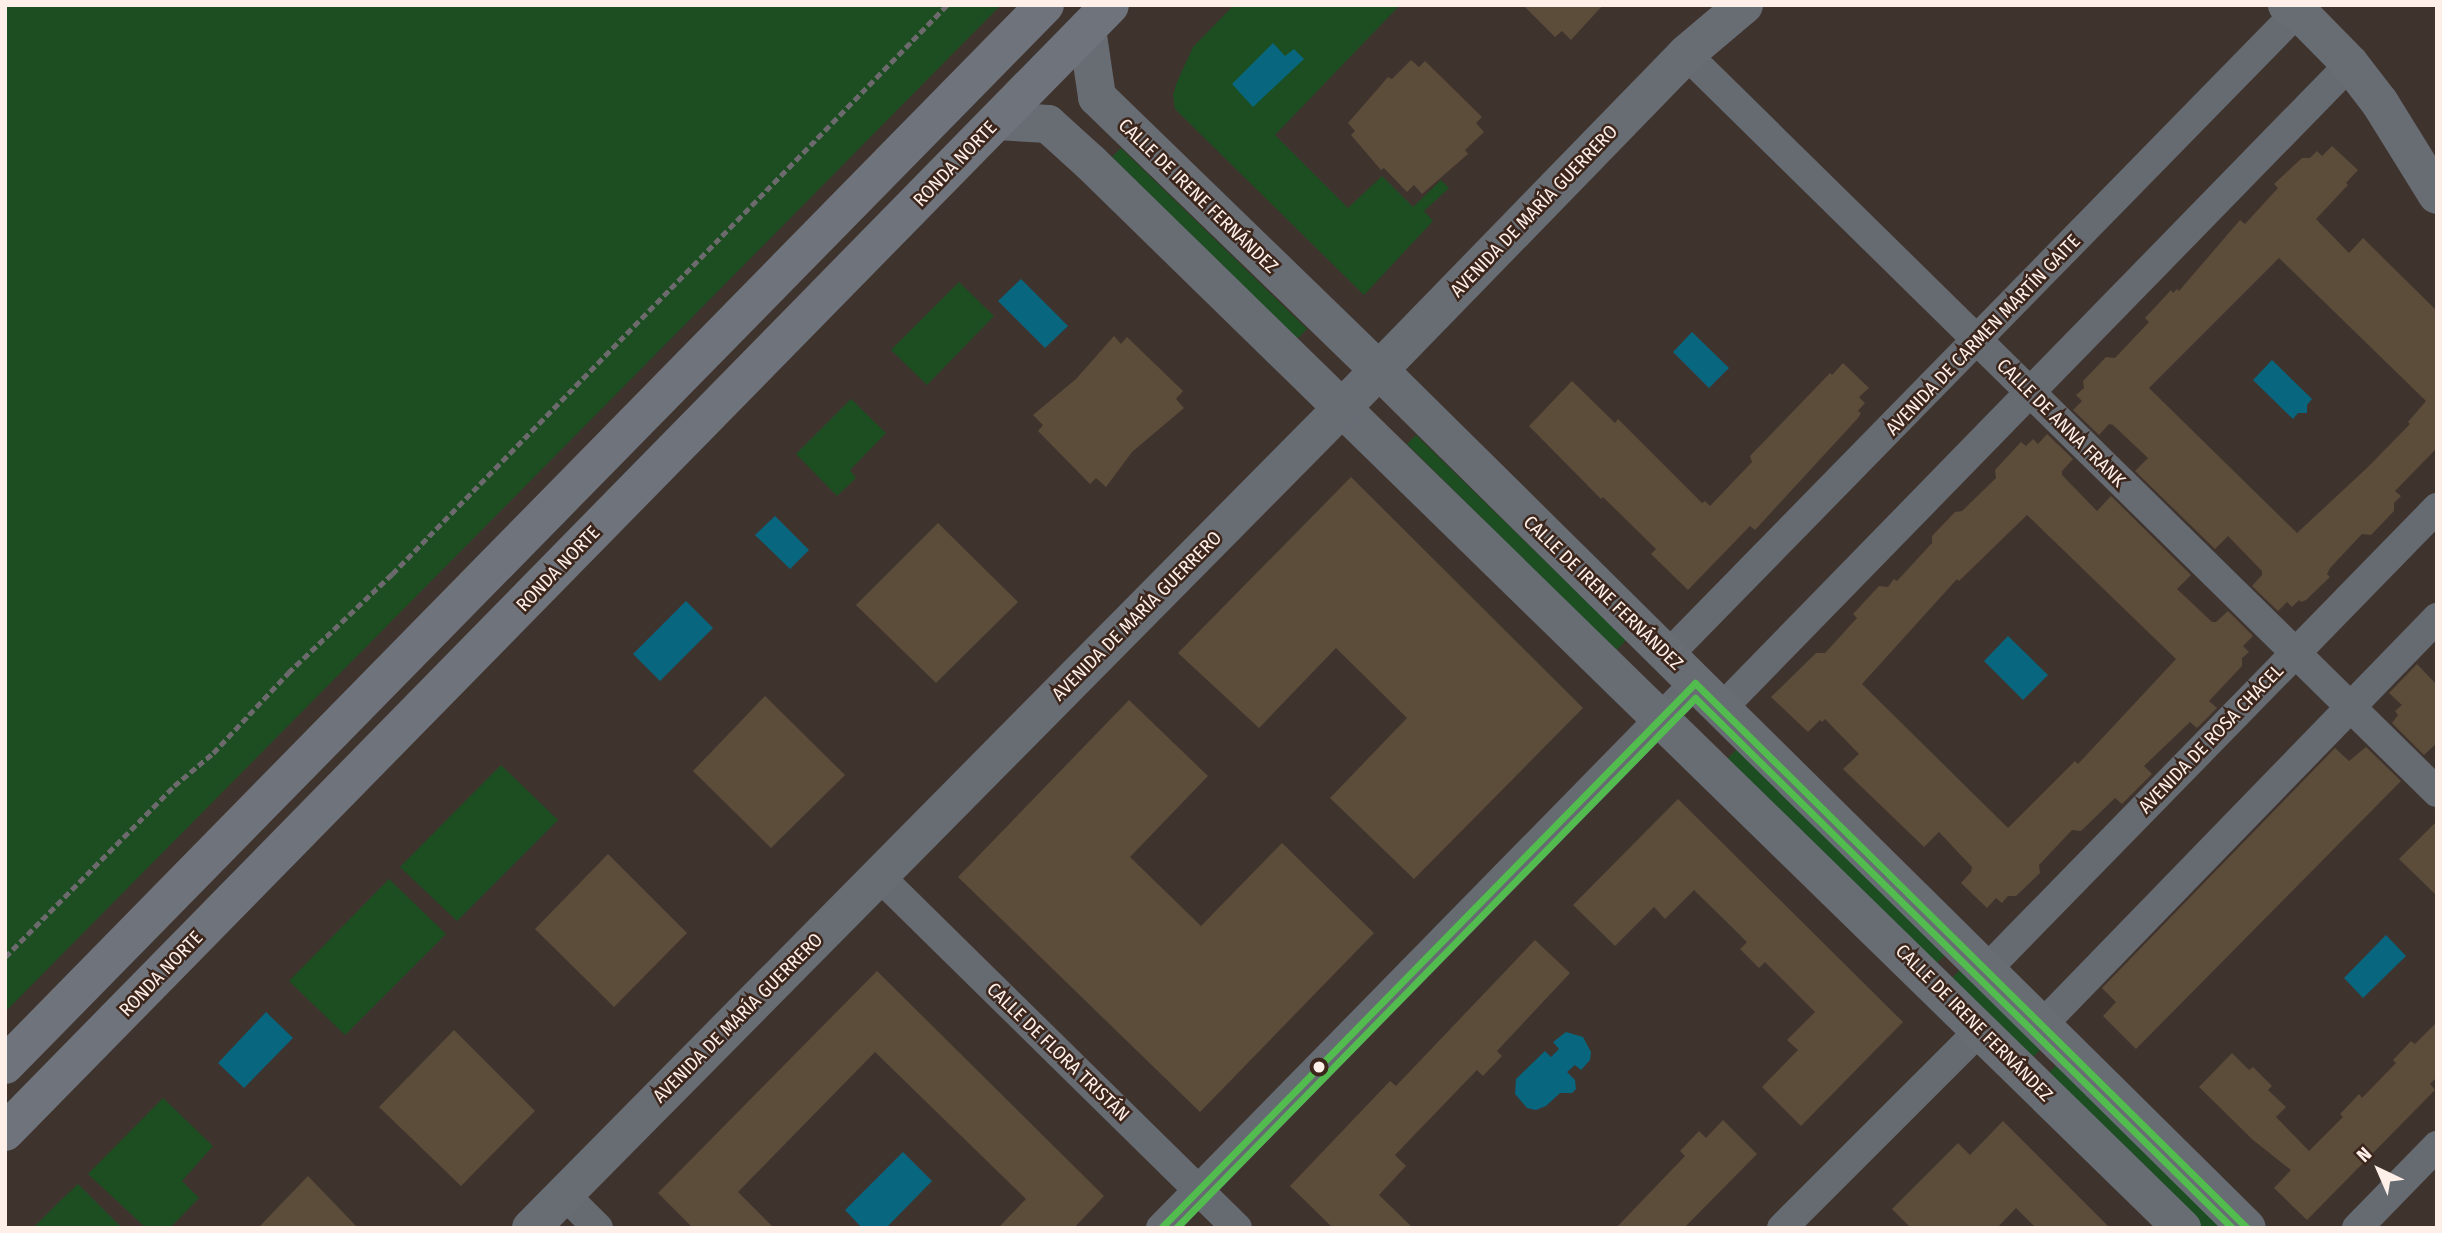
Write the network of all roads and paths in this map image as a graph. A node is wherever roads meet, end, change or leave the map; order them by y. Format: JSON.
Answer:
{"nodes":[{"id":1,"x":947,"y":5,"type":"edge"},
{"id":2,"x":1045,"y":5,"type":"edge"},
{"id":3,"x":1744,"y":5,"type":"edge"},
{"id":4,"x":2292,"y":8,"type":"edge"},
{"id":5,"x":1098,"y":17,"type":"edge"},
{"id":6,"x":1686,"y":54,"type":"junction"},
{"id":7,"x":2350,"y":64,"type":"junction"},
{"id":8,"x":997,"y":121,"type":"junction"},
{"id":9,"x":2437,"y":195,"type":"edge"},
{"id":10,"x":1978,"y":341,"type":"junction"},
{"id":11,"x":1379,"y":370,"type":"junction"},
{"id":12,"x":2030,"y":393,"type":"junction"},
{"id":13,"x":1343,"y":407,"type":"junction"},
{"id":14,"x":2437,"y":508,"type":"edge"},
{"id":15,"x":2437,"y":618,"type":"edge"},
{"id":16,"x":2294,"y":653,"type":"junction"},
{"id":17,"x":1667,"y":656,"type":"junction"},
{"id":18,"x":1708,"y":695,"type":"junction"},
{"id":19,"x":2350,"y":707,"type":"junction"},
{"id":20,"x":1662,"y":717,"type":"junction"},
{"id":21,"x":2437,"y":792,"type":"edge"},
{"id":22,"x":879,"y":876,"type":"junction"},
{"id":23,"x":5,"y":957,"type":"edge"},
{"id":24,"x":1986,"y":970,"type":"junction"},
{"id":25,"x":2041,"y":1026,"type":"junction"},
{"id":26,"x":1981,"y":1028,"type":"junction"},
{"id":27,"x":5,"y":1065,"type":"edge"},
{"id":28,"x":5,"y":1132,"type":"edge"},
{"id":29,"x":2437,"y":1146,"type":"edge"},
{"id":30,"x":1198,"y":1190,"type":"junction"},
{"id":31,"x":564,"y":1194,"type":"junction"},
{"id":32,"x":531,"y":1228,"type":"edge"},
{"id":33,"x":598,"y":1228,"type":"edge"},
{"id":34,"x":1161,"y":1228,"type":"edge"},
{"id":35,"x":1237,"y":1228,"type":"edge"},
{"id":36,"x":1782,"y":1228,"type":"edge"},
{"id":37,"x":2182,"y":1228,"type":"edge"},
{"id":38,"x":2247,"y":1228,"type":"edge"},
{"id":39,"x":2357,"y":1228,"type":"edge"}],
"edges":[{"from":1,"to":23,"type":"path"},
{"from":2,"to":27,"type":"main road"},
{"from":3,"to":6,"type":"street","name":"AVENIDA DE MARÍA GUERRERO"},
{"from":4,"to":7,"type":"street"},
{"from":4,"to":10,"type":"street","name":"AVENIDA DE CARMEN MARTÍN GAITE"},
{"from":5,"to":8,"type":"main road","name":"RONDA NORTE"},
{"from":5,"to":11,"type":"street","name":"CALLE DE IRENE FERNÁNDEZ"},
{"from":6,"to":10,"type":"street","name":"CALLE DE ANNA FRANK"},
{"from":6,"to":11,"type":"street","name":"AVENIDA DE MARÍA GUERRERO"},
{"from":7,"to":9,"type":"street"},
{"from":7,"to":12,"type":"street"},
{"from":8,"to":13,"type":"street","name":"CALLE DE IRENE FERNÁNDEZ"},
{"from":8,"to":28,"type":"main road","name":"RONDA NORTE"},
{"from":10,"to":12,"type":"street","name":"CALLE DE ANNA FRANK"},
{"from":10,"to":17,"type":"street","name":"AVENIDA DE CARMEN MARTÍN GAITE"},
{"from":11,"to":13,"type":"street","name":"AVENIDA DE MARÍA GUERRERO"},
{"from":11,"to":17,"type":"street","name":"CALLE DE IRENE FERNÁNDEZ"},
{"from":12,"to":16,"type":"street","name":"CALLE DE ANNA FRANK"},
{"from":12,"to":18,"type":"street"},
{"from":13,"to":20,"type":"street","name":"CALLE DE IRENE FERNÁNDEZ"},
{"from":13,"to":22,"type":"street","name":"AVENIDA DE MARÍA GUERRERO"},
{"from":14,"to":16,"type":"street","name":"AVENIDA DE ROSA CHACEL"},
{"from":15,"to":19,"type":"street"},
{"from":16,"to":19,"type":"street","name":"CALLE DE ANNA FRANK"},
{"from":16,"to":24,"type":"street","name":"AVENIDA DE ROSA CHACEL"},
{"from":17,"to":18,"type":"street","name":"CALLE DE IRENE FERNÁNDEZ"},
{"from":18,"to":20,"type":"street"},
{"from":18,"to":24,"type":"street","name":"CALLE DE IRENE FERNÁNDEZ"},
{"from":19,"to":21,"type":"street","name":"CALLE DE ANNA FRANK"},
{"from":19,"to":25,"type":"street"},
{"from":20,"to":26,"type":"street","name":"CALLE DE IRENE FERNÁNDEZ"},
{"from":20,"to":30,"type":"street"},
{"from":22,"to":30,"type":"street","name":"CALLE DE FLORA TRISTÁN"},
{"from":22,"to":31,"type":"street","name":"AVENIDA DE MARÍA GUERRERO"},
{"from":24,"to":25,"type":"street","name":"CALLE DE IRENE FERNÁNDEZ"},
{"from":25,"to":38,"type":"street","name":"CALLE DE IRENE FERNÁNDEZ"},
{"from":26,"to":36,"type":"street"},
{"from":26,"to":37,"type":"street","name":"CALLE DE IRENE FERNÁNDEZ"},
{"from":29,"to":39,"type":"street"},
{"from":30,"to":34,"type":"street"},
{"from":30,"to":35,"type":"street","name":"CALLE DE FLORA TRISTÁN"},
{"from":31,"to":32,"type":"street","name":"AVENIDA DE MARÍA GUERRERO"},
{"from":31,"to":33,"type":"street"}]}
